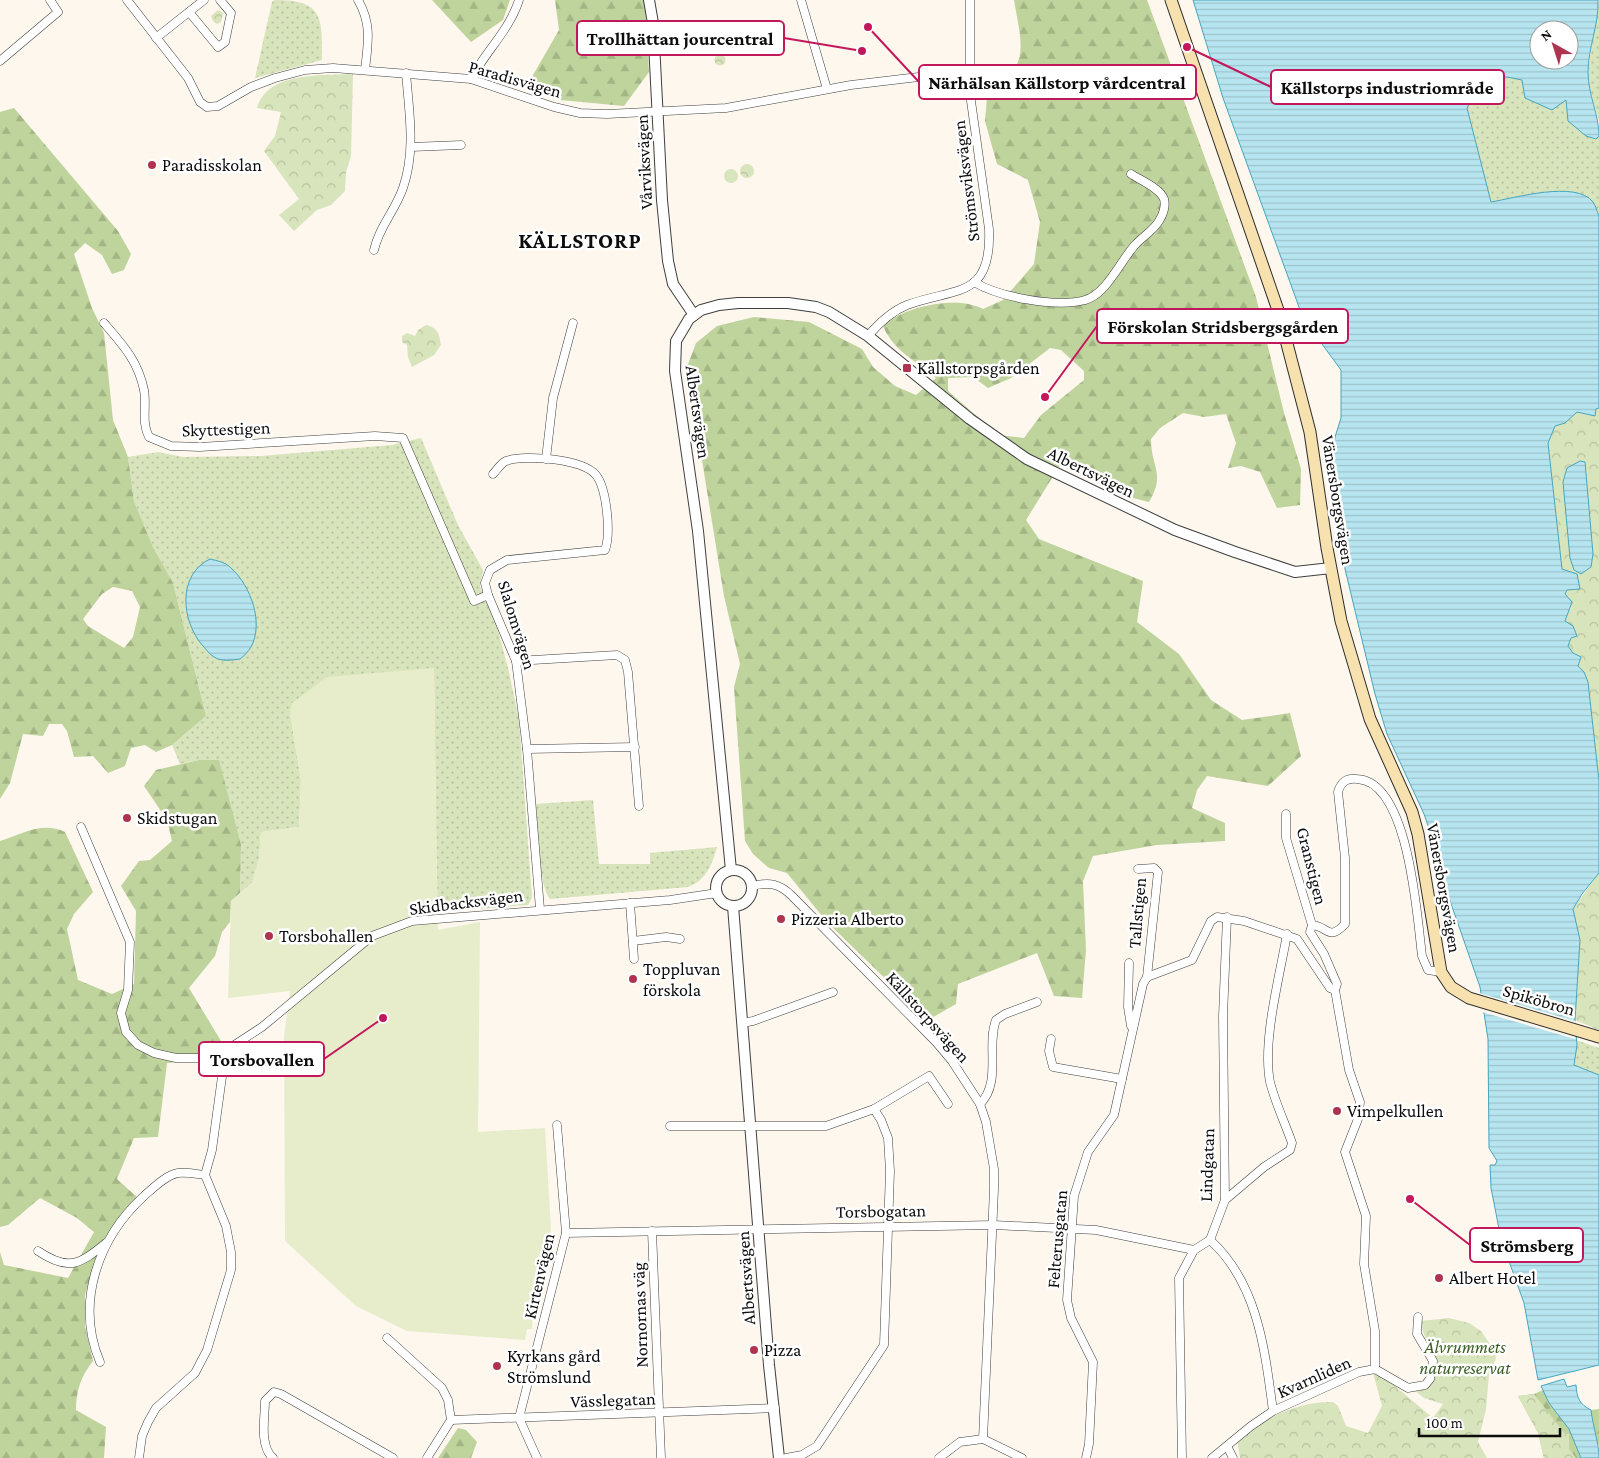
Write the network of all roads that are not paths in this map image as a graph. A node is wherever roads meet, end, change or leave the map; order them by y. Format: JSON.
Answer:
{"nodes":[{"id":1,"x":50,"y":0,"type":"edge"},
{"id":2,"x":127,"y":0,"type":"edge"},
{"id":3,"x":204,"y":0,"type":"edge"},
{"id":4,"x":220,"y":0,"type":"edge"},
{"id":5,"x":358,"y":0,"type":"edge"},
{"id":6,"x":519,"y":0,"type":"edge"},
{"id":7,"x":649,"y":0,"type":"edge"},
{"id":8,"x":801,"y":0,"type":"edge"},
{"id":9,"x":970,"y":0,"type":"edge"},
{"id":10,"x":1170,"y":0,"type":"edge"},
{"id":11,"x":189,"y":12,"type":"junction"},
{"id":12,"x":156,"y":38,"type":"junction"},
{"id":13,"x":0,"y":61,"type":"edge"},
{"id":14,"x":365,"y":70,"type":"junction"},
{"id":15,"x":969,"y":71,"type":"junction"},
{"id":16,"x":406,"y":73,"type":"junction"},
{"id":17,"x":471,"y":80,"type":"junction"},
{"id":18,"x":827,"y":89,"type":"junction"},
{"id":19,"x":657,"y":113,"type":"junction"},
{"id":20,"x":461,"y":146,"type":"dead end"},
{"id":21,"x":411,"y":147,"type":"junction"},
{"id":22,"x":1131,"y":174,"type":"dead end"},
{"id":23,"x":374,"y":250,"type":"dead end"},
{"id":24,"x":974,"y":282,"type":"junction"},
{"id":25,"x":694,"y":315,"type":"junction"},
{"id":26,"x":104,"y":323,"type":"dead end"},
{"id":27,"x":573,"y":323,"type":"dead end"},
{"id":28,"x":868,"y":336,"type":"junction"},
{"id":29,"x":546,"y":458,"type":"junction"},
{"id":30,"x":493,"y":474,"type":"dead end"},
{"id":31,"x":1331,"y":568,"type":"junction"},
{"id":32,"x":488,"y":595,"type":"junction"},
{"id":33,"x":516,"y":660,"type":"junction"},
{"id":34,"x":635,"y":747,"type":"junction"},
{"id":35,"x":527,"y":749,"type":"junction"},
{"id":36,"x":639,"y":806,"type":"dead end"},
{"id":37,"x":1286,"y":814,"type":"dead end"},
{"id":38,"x":80,"y":827,"type":"dead end"},
{"id":39,"x":1138,"y":869,"type":"dead end"},
{"id":40,"x":731,"y":870,"type":"junction"},
{"id":41,"x":752,"y":886,"type":"junction"},
{"id":42,"x":717,"y":893,"type":"junction"},
{"id":43,"x":630,"y":903,"type":"junction"},
{"id":44,"x":734,"y":906,"type":"junction"},
{"id":45,"x":540,"y":909,"type":"junction"},
{"id":46,"x":1227,"y":917,"type":"junction"},
{"id":47,"x":1312,"y":925,"type":"junction"},
{"id":48,"x":1287,"y":934,"type":"junction"},
{"id":49,"x":680,"y":939,"type":"dead end"},
{"id":50,"x":633,"y":941,"type":"junction"},
{"id":51,"x":634,"y":959,"type":"dead end"},
{"id":52,"x":1129,"y":963,"type":"dead end"},
{"id":53,"x":1440,"y":972,"type":"junction"},
{"id":54,"x":1147,"y":977,"type":"junction"},
{"id":55,"x":1335,"y":990,"type":"junction"},
{"id":56,"x":832,"y":992,"type":"dead end"},
{"id":57,"x":1469,"y":998,"type":"joint"},
{"id":58,"x":1037,"y":1002,"type":"dead end"},
{"id":59,"x":742,"y":1023,"type":"junction"},
{"id":60,"x":1132,"y":1028,"type":"junction"},
{"id":61,"x":1599,"y":1037,"type":"edge"},
{"id":62,"x":1051,"y":1039,"type":"dead end"},
{"id":63,"x":222,"y":1053,"type":"junction"},
{"id":64,"x":1122,"y":1079,"type":"junction"},
{"id":65,"x":948,"y":1104,"type":"dead end"},
{"id":66,"x":980,"y":1104,"type":"junction"},
{"id":67,"x":874,"y":1109,"type":"junction"},
{"id":68,"x":557,"y":1125,"type":"dead end"},
{"id":69,"x":750,"y":1125,"type":"junction"},
{"id":70,"x":670,"y":1126,"type":"dead end"},
{"id":71,"x":205,"y":1175,"type":"junction"},
{"id":72,"x":1225,"y":1200,"type":"junction"},
{"id":73,"x":994,"y":1225,"type":"junction"},
{"id":74,"x":890,"y":1226,"type":"junction"},
{"id":75,"x":1072,"y":1228,"type":"junction"},
{"id":76,"x":759,"y":1229,"type":"junction"},
{"id":77,"x":652,"y":1231,"type":"junction"},
{"id":78,"x":566,"y":1233,"type":"junction"},
{"id":79,"x":1210,"y":1240,"type":"junction"},
{"id":80,"x":108,"y":1241,"type":"junction"},
{"id":81,"x":1194,"y":1250,"type":"junction"},
{"id":82,"x":38,"y":1251,"type":"dead end"},
{"id":83,"x":1418,"y":1317,"type":"dead end"},
{"id":84,"x":387,"y":1338,"type":"dead end"},
{"id":85,"x":100,"y":1362,"type":"dead end"},
{"id":86,"x":1375,"y":1369,"type":"junction"},
{"id":87,"x":775,"y":1408,"type":"junction"},
{"id":88,"x":1274,"y":1411,"type":"junction"},
{"id":89,"x":659,"y":1414,"type":"junction"},
{"id":90,"x":519,"y":1418,"type":"junction"},
{"id":91,"x":451,"y":1420,"type":"junction"},
{"id":92,"x":983,"y":1439,"type":"junction"},
{"id":93,"x":1227,"y":1446,"type":"junction"},
{"id":94,"x":139,"y":1458,"type":"edge"},
{"id":95,"x":273,"y":1458,"type":"edge"},
{"id":96,"x":393,"y":1458,"type":"edge"},
{"id":97,"x":427,"y":1458,"type":"edge"},
{"id":98,"x":537,"y":1458,"type":"edge"},
{"id":99,"x":661,"y":1458,"type":"edge"},
{"id":100,"x":779,"y":1458,"type":"edge"},
{"id":101,"x":786,"y":1458,"type":"edge"},
{"id":102,"x":940,"y":1458,"type":"edge"},
{"id":103,"x":1022,"y":1458,"type":"edge"},
{"id":104,"x":1086,"y":1458,"type":"edge"},
{"id":105,"x":1182,"y":1458,"type":"edge"},
{"id":106,"x":1212,"y":1458,"type":"edge"},
{"id":107,"x":1233,"y":1458,"type":"edge"}],
"edges":[{"from":1,"to":13,"type":"street"},
{"from":2,"to":12,"type":"street","name":"Paradisvägen"},
{"from":3,"to":11,"type":"street"},
{"from":4,"to":11,"type":"street"},
{"from":5,"to":14,"type":"street"},
{"from":6,"to":17,"type":"street"},
{"from":7,"to":19,"type":"street","name":"Vårviksvägen"},
{"from":8,"to":18,"type":"street"},
{"from":9,"to":15,"type":"street","name":"Strömsviksvägen"},
{"from":10,"to":31,"type":"main road","name":"Vänersborgsvägen"},
{"from":11,"to":12,"type":"street"},
{"from":12,"to":14,"type":"street","name":"Paradisvägen"},
{"from":14,"to":16,"type":"street","name":"Paradisvägen"},
{"from":15,"to":18,"type":"street"},
{"from":15,"to":24,"type":"street","name":"Strömsviksvägen"},
{"from":16,"to":17,"type":"street","name":"Paradisvägen"},
{"from":16,"to":21,"type":"street"},
{"from":17,"to":19,"type":"street","name":"Paradisvägen"},
{"from":18,"to":19,"type":"street"},
{"from":19,"to":25,"type":"street","name":"Vårviksvägen"},
{"from":20,"to":21,"type":"street"},
{"from":21,"to":23,"type":"street"},
{"from":22,"to":24,"type":"street"},
{"from":24,"to":28,"type":"street"},
{"from":25,"to":28,"type":"street","name":"Albertsvägen"},
{"from":25,"to":40,"type":"street","name":"Albertsvägen"},
{"from":26,"to":32,"type":"street","name":"Skyttestigen"},
{"from":27,"to":29,"type":"street"},
{"from":28,"to":31,"type":"street","name":"Albertsvägen"},
{"from":29,"to":30,"type":"street","name":"Slalomvägen"},
{"from":29,"to":32,"type":"street","name":"Slalomvägen"},
{"from":31,"to":53,"type":"main road","name":"Vänersborgsvägen"},
{"from":32,"to":33,"type":"street","name":"Slalomvägen"},
{"from":33,"to":34,"type":"street"},
{"from":33,"to":35,"type":"street","name":"Slalomvägen"},
{"from":34,"to":35,"type":"street"},
{"from":34,"to":36,"type":"street"},
{"from":35,"to":45,"type":"street","name":"Slalomvägen"},
{"from":37,"to":47,"type":"street","name":"Granstigen"},
{"from":38,"to":63,"type":"street","name":"Skidbacksvägen"},
{"from":39,"to":54,"type":"street","name":"Tallstigen"},
{"from":40,"to":41,"type":"street"},
{"from":40,"to":42,"type":"street"},
{"from":41,"to":44,"type":"street"},
{"from":41,"to":66,"type":"street","name":"Källstorpsvägen"},
{"from":42,"to":43,"type":"street","name":"Skidbacksvägen"},
{"from":42,"to":44,"type":"street"},
{"from":43,"to":45,"type":"street","name":"Skidbacksvägen"},
{"from":43,"to":50,"type":"street"},
{"from":44,"to":59,"type":"street","name":"Albertsvägen"},
{"from":45,"to":63,"type":"street","name":"Skidbacksvägen"},
{"from":46,"to":48,"type":"street"},
{"from":46,"to":54,"type":"street"},
{"from":46,"to":72,"type":"street","name":"Lindgatan"},
{"from":47,"to":53,"type":"street"},
{"from":47,"to":55,"type":"street","name":"Granstigen"},
{"from":48,"to":55,"type":"street"},
{"from":48,"to":72,"type":"street"},
{"from":49,"to":50,"type":"street"},
{"from":50,"to":51,"type":"street"},
{"from":52,"to":60,"type":"street","name":"Felterusgatan"},
{"from":53,"to":57,"type":"main road","name":"Vänersborgsvägen"},
{"from":54,"to":60,"type":"street","name":"Felterusgatan"},
{"from":55,"to":86,"type":"street"},
{"from":56,"to":59,"type":"street"},
{"from":57,"to":61,"type":"main road","name":"Spiköbron"},
{"from":58,"to":66,"type":"street"},
{"from":59,"to":69,"type":"street","name":"Albertsvägen"},
{"from":60,"to":64,"type":"street","name":"Felterusgatan"},
{"from":62,"to":64,"type":"street"},
{"from":63,"to":71,"type":"street"},
{"from":64,"to":75,"type":"street","name":"Felterusgatan"},
{"from":65,"to":67,"type":"street"},
{"from":66,"to":73,"type":"street","name":"Källstorpsvägen"},
{"from":67,"to":69,"type":"street"},
{"from":67,"to":74,"type":"street"},
{"from":68,"to":78,"type":"street","name":"Kirtenvägen"},
{"from":69,"to":70,"type":"street"},
{"from":69,"to":76,"type":"street","name":"Albertsvägen"},
{"from":71,"to":80,"type":"street"},
{"from":71,"to":94,"type":"street"},
{"from":72,"to":79,"type":"street","name":"Lindgatan"},
{"from":73,"to":74,"type":"street","name":"Torsbogatan"},
{"from":73,"to":75,"type":"street","name":"Torsbogatan"},
{"from":73,"to":92,"type":"street","name":"Källstorpsvägen"},
{"from":74,"to":76,"type":"street","name":"Torsbogatan"},
{"from":74,"to":101,"type":"street"},
{"from":75,"to":81,"type":"street","name":"Torsbogatan"},
{"from":75,"to":104,"type":"street","name":"Felterusgatan"},
{"from":76,"to":77,"type":"street","name":"Torsbogatan"},
{"from":76,"to":87,"type":"street","name":"Albertsvägen"},
{"from":77,"to":78,"type":"street","name":"Torsbogatan"},
{"from":77,"to":89,"type":"street","name":"Nornornas väg"},
{"from":78,"to":90,"type":"street","name":"Kirtenvägen"},
{"from":79,"to":81,"type":"street"},
{"from":79,"to":88,"type":"street"},
{"from":80,"to":82,"type":"street"},
{"from":80,"to":85,"type":"street"},
{"from":81,"to":105,"type":"street"},
{"from":83,"to":86,"type":"street","name":"Kvarnliden"},
{"from":84,"to":91,"type":"street"},
{"from":86,"to":88,"type":"street","name":"Kvarnliden"},
{"from":87,"to":89,"type":"street","name":"Vässlegatan"},
{"from":87,"to":100,"type":"street","name":"Albertsvägen"},
{"from":88,"to":93,"type":"street","name":"Kvarnliden"},
{"from":89,"to":90,"type":"street","name":"Vässlegatan"},
{"from":89,"to":99,"type":"street","name":"Nornornas väg"},
{"from":90,"to":91,"type":"street","name":"Vässlegatan"},
{"from":90,"to":98,"type":"street"},
{"from":91,"to":97,"type":"street"},
{"from":92,"to":102,"type":"street"},
{"from":92,"to":103,"type":"street"},
{"from":93,"to":106,"type":"street","name":"Kvarnliden"},
{"from":93,"to":107,"type":"street"},
{"from":95,"to":96,"type":"street"}]}
